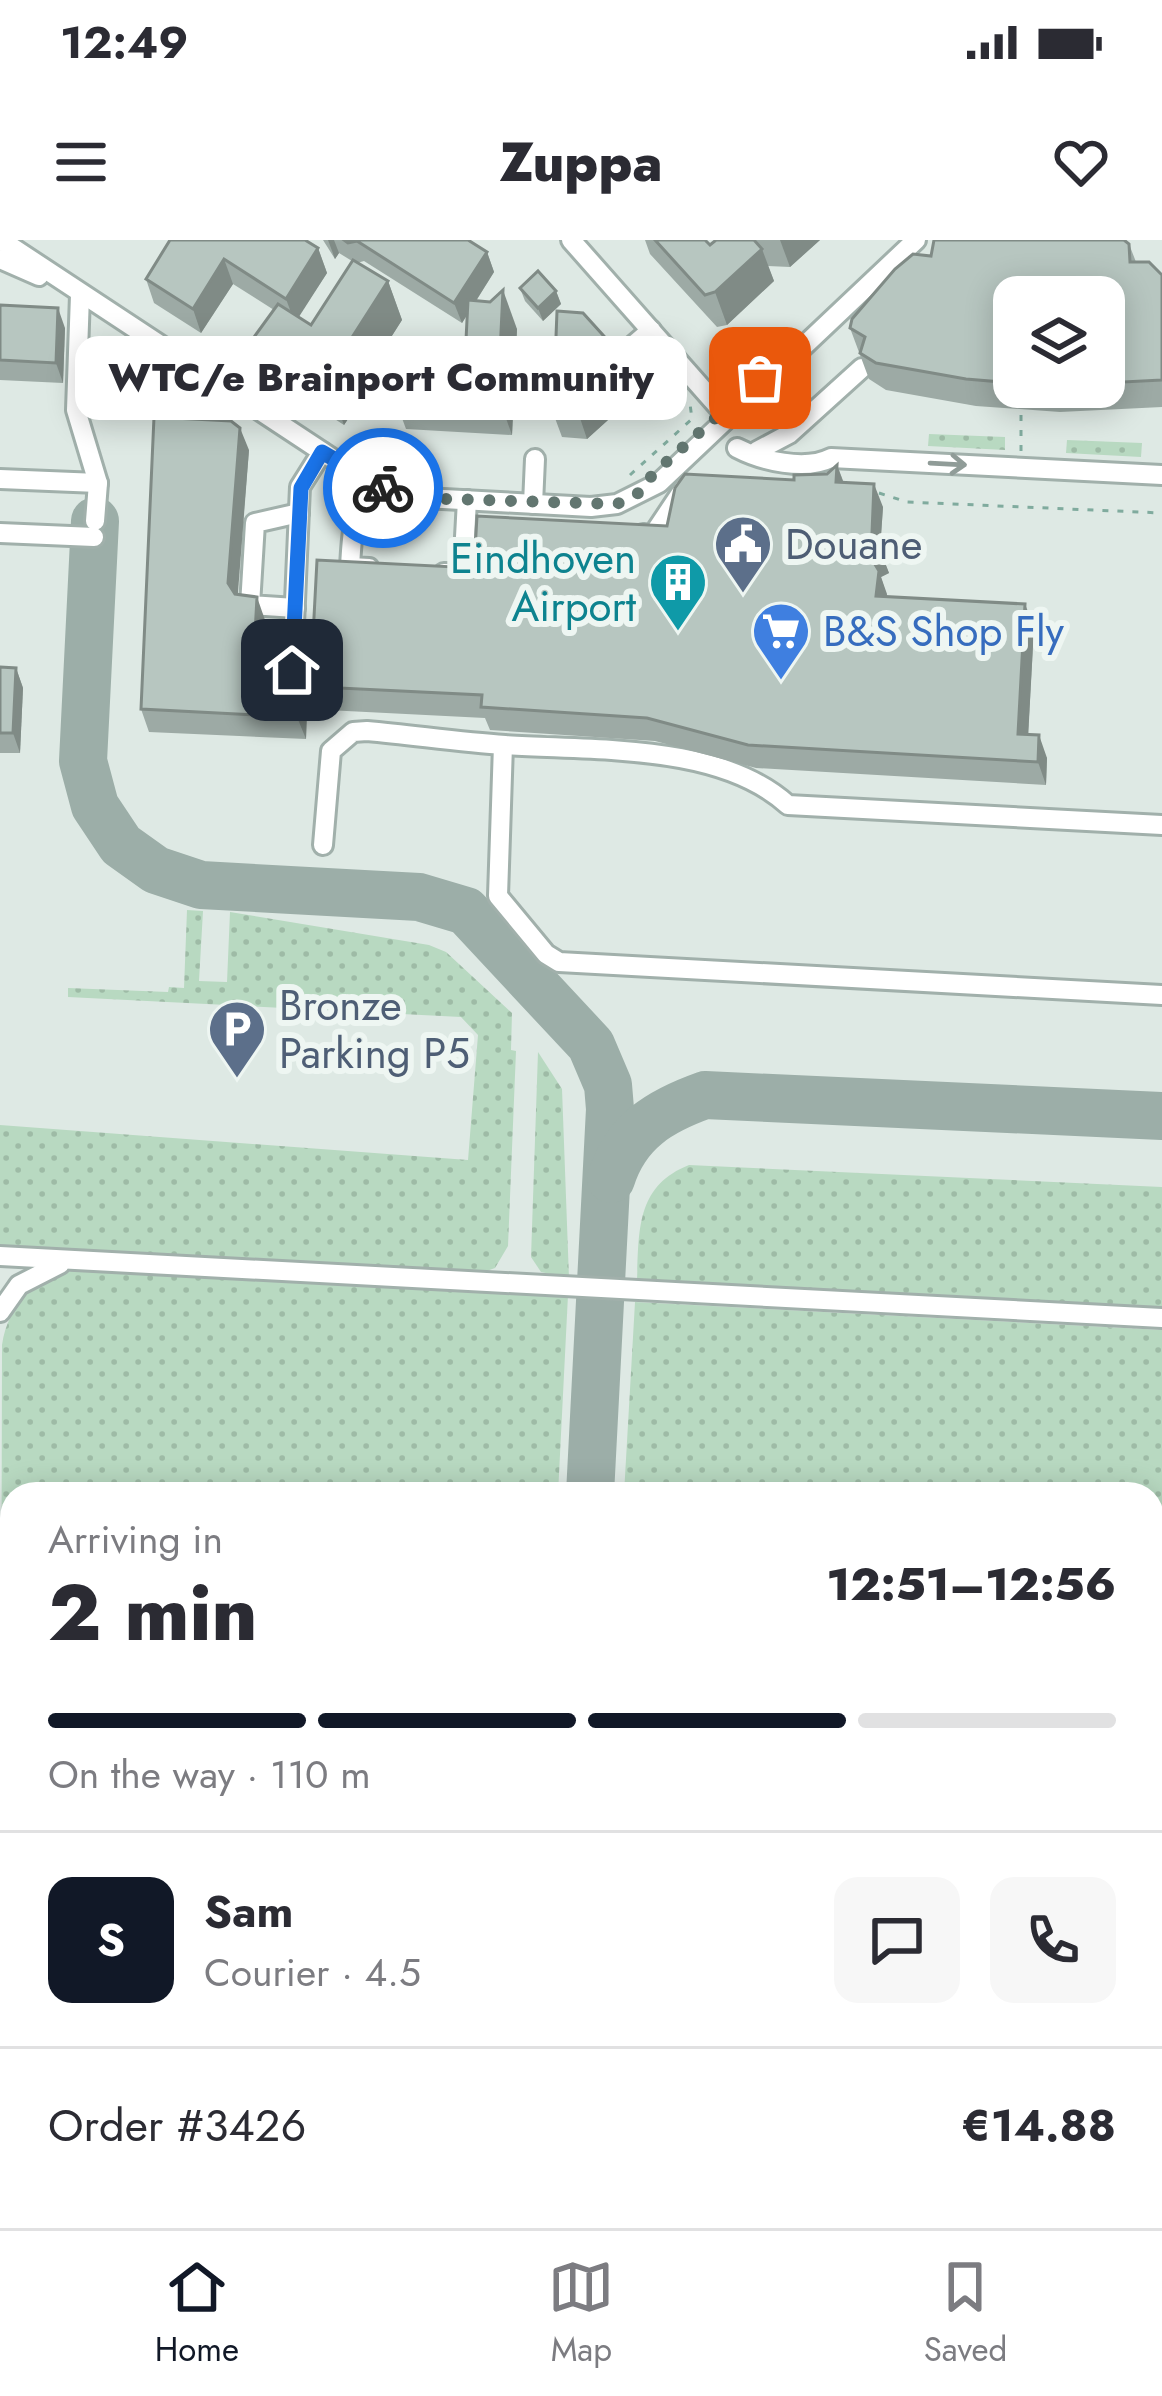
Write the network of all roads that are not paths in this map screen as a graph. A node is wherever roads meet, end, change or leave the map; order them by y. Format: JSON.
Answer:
{"nodes":[{"id":1,"x":2,"y":240,"type":"edge"},
{"id":2,"x":571,"y":240,"type":"edge"},
{"id":3,"x":914,"y":242,"type":"edge"},
{"id":4,"x":0,"y":259,"type":"edge"},
{"id":5,"x":924,"y":261,"type":"edge"},
{"id":6,"x":61,"y":283,"type":"junction"},
{"id":7,"x":80,"y":295,"type":"junction"},
{"id":8,"x":651,"y":330,"type":"junction"},
{"id":9,"x":623,"y":354,"type":"edge"},
{"id":10,"x":786,"y":361,"type":"junction"},
{"id":11,"x":862,"y":368,"type":"edge"},
{"id":12,"x":722,"y":411,"type":"junction"},
{"id":13,"x":708,"y":440,"type":"junction"},
{"id":14,"x":747,"y":449,"type":"junction"},
{"id":15,"x":322,"y":452,"type":"junction"},
{"id":16,"x":535,"y":459,"type":"dead end"},
{"id":17,"x":1162,"y":475,"type":"edge"},
{"id":18,"x":0,"y":479,"type":"edge"},
{"id":19,"x":98,"y":483,"type":"junction"},
{"id":20,"x":711,"y":483,"type":"edge"},
{"id":21,"x":374,"y":484,"type":"junction"},
{"id":22,"x":642,"y":491,"type":"junction"},
{"id":23,"x":467,"y":500,"type":"junction"},
{"id":24,"x":532,"y":504,"type":"junction"},
{"id":25,"x":299,"y":513,"type":"junction"},
{"id":26,"x":0,"y":533,"type":"edge"},
{"id":27,"x":630,"y":534,"type":"edge"},
{"id":28,"x":395,"y":570,"type":"edge"},
{"id":29,"x":417,"y":571,"type":"edge"},
{"id":30,"x":295,"y":608,"type":"junction"},
{"id":31,"x":292,"y":670,"type":"edge"},
{"id":32,"x":503,"y":745,"type":"junction"},
{"id":33,"x":1162,"y":825,"type":"edge"},
{"id":34,"x":323,"y":845,"type":"dead end"},
{"id":35,"x":1162,"y":995,"type":"edge"},
{"id":36,"x":0,"y":1256,"type":"edge"},
{"id":37,"x":76,"y":1260,"type":"junction"},
{"id":38,"x":0,"y":1312,"type":"edge"},
{"id":39,"x":1162,"y":1318,"type":"edge"}],
"edges":[{"from":1,"to":6,"type":"street"},
{"from":2,"to":8,"type":"street"},
{"from":3,"to":5,"type":"street"},
{"from":3,"to":10,"type":"street"},
{"from":4,"to":6,"type":"street"},
{"from":6,"to":7,"type":"street"},
{"from":7,"to":15,"type":"street"},
{"from":7,"to":19,"type":"street"},
{"from":8,"to":9,"type":"street"},
{"from":8,"to":12,"type":"street"},
{"from":10,"to":12,"type":"street"},
{"from":10,"to":13,"type":"street"},
{"from":11,"to":14,"type":"street"},
{"from":12,"to":22,"type":"street"},
{"from":13,"to":14,"type":"street"},
{"from":13,"to":22,"type":"street"},
{"from":14,"to":17,"type":"street","one_way":true},
{"from":15,"to":21,"type":"street"},
{"from":15,"to":25,"type":"street"},
{"from":16,"to":24,"type":"street"},
{"from":18,"to":19,"type":"street"},
{"from":19,"to":26,"type":"street"},
{"from":20,"to":27,"type":"street"},
{"from":21,"to":23,"type":"street"},
{"from":21,"to":28,"type":"street"},
{"from":22,"to":24,"type":"street"},
{"from":23,"to":24,"type":"street"},
{"from":23,"to":29,"type":"street"},
{"from":25,"to":30,"type":"street"},
{"from":25,"to":30,"type":"street"},
{"from":30,"to":31,"type":"street"},
{"from":32,"to":33,"type":"street"},
{"from":32,"to":34,"type":"street"},
{"from":32,"to":35,"type":"street"},
{"from":36,"to":37,"type":"street"},
{"from":37,"to":38,"type":"street"},
{"from":37,"to":39,"type":"street"}]}
